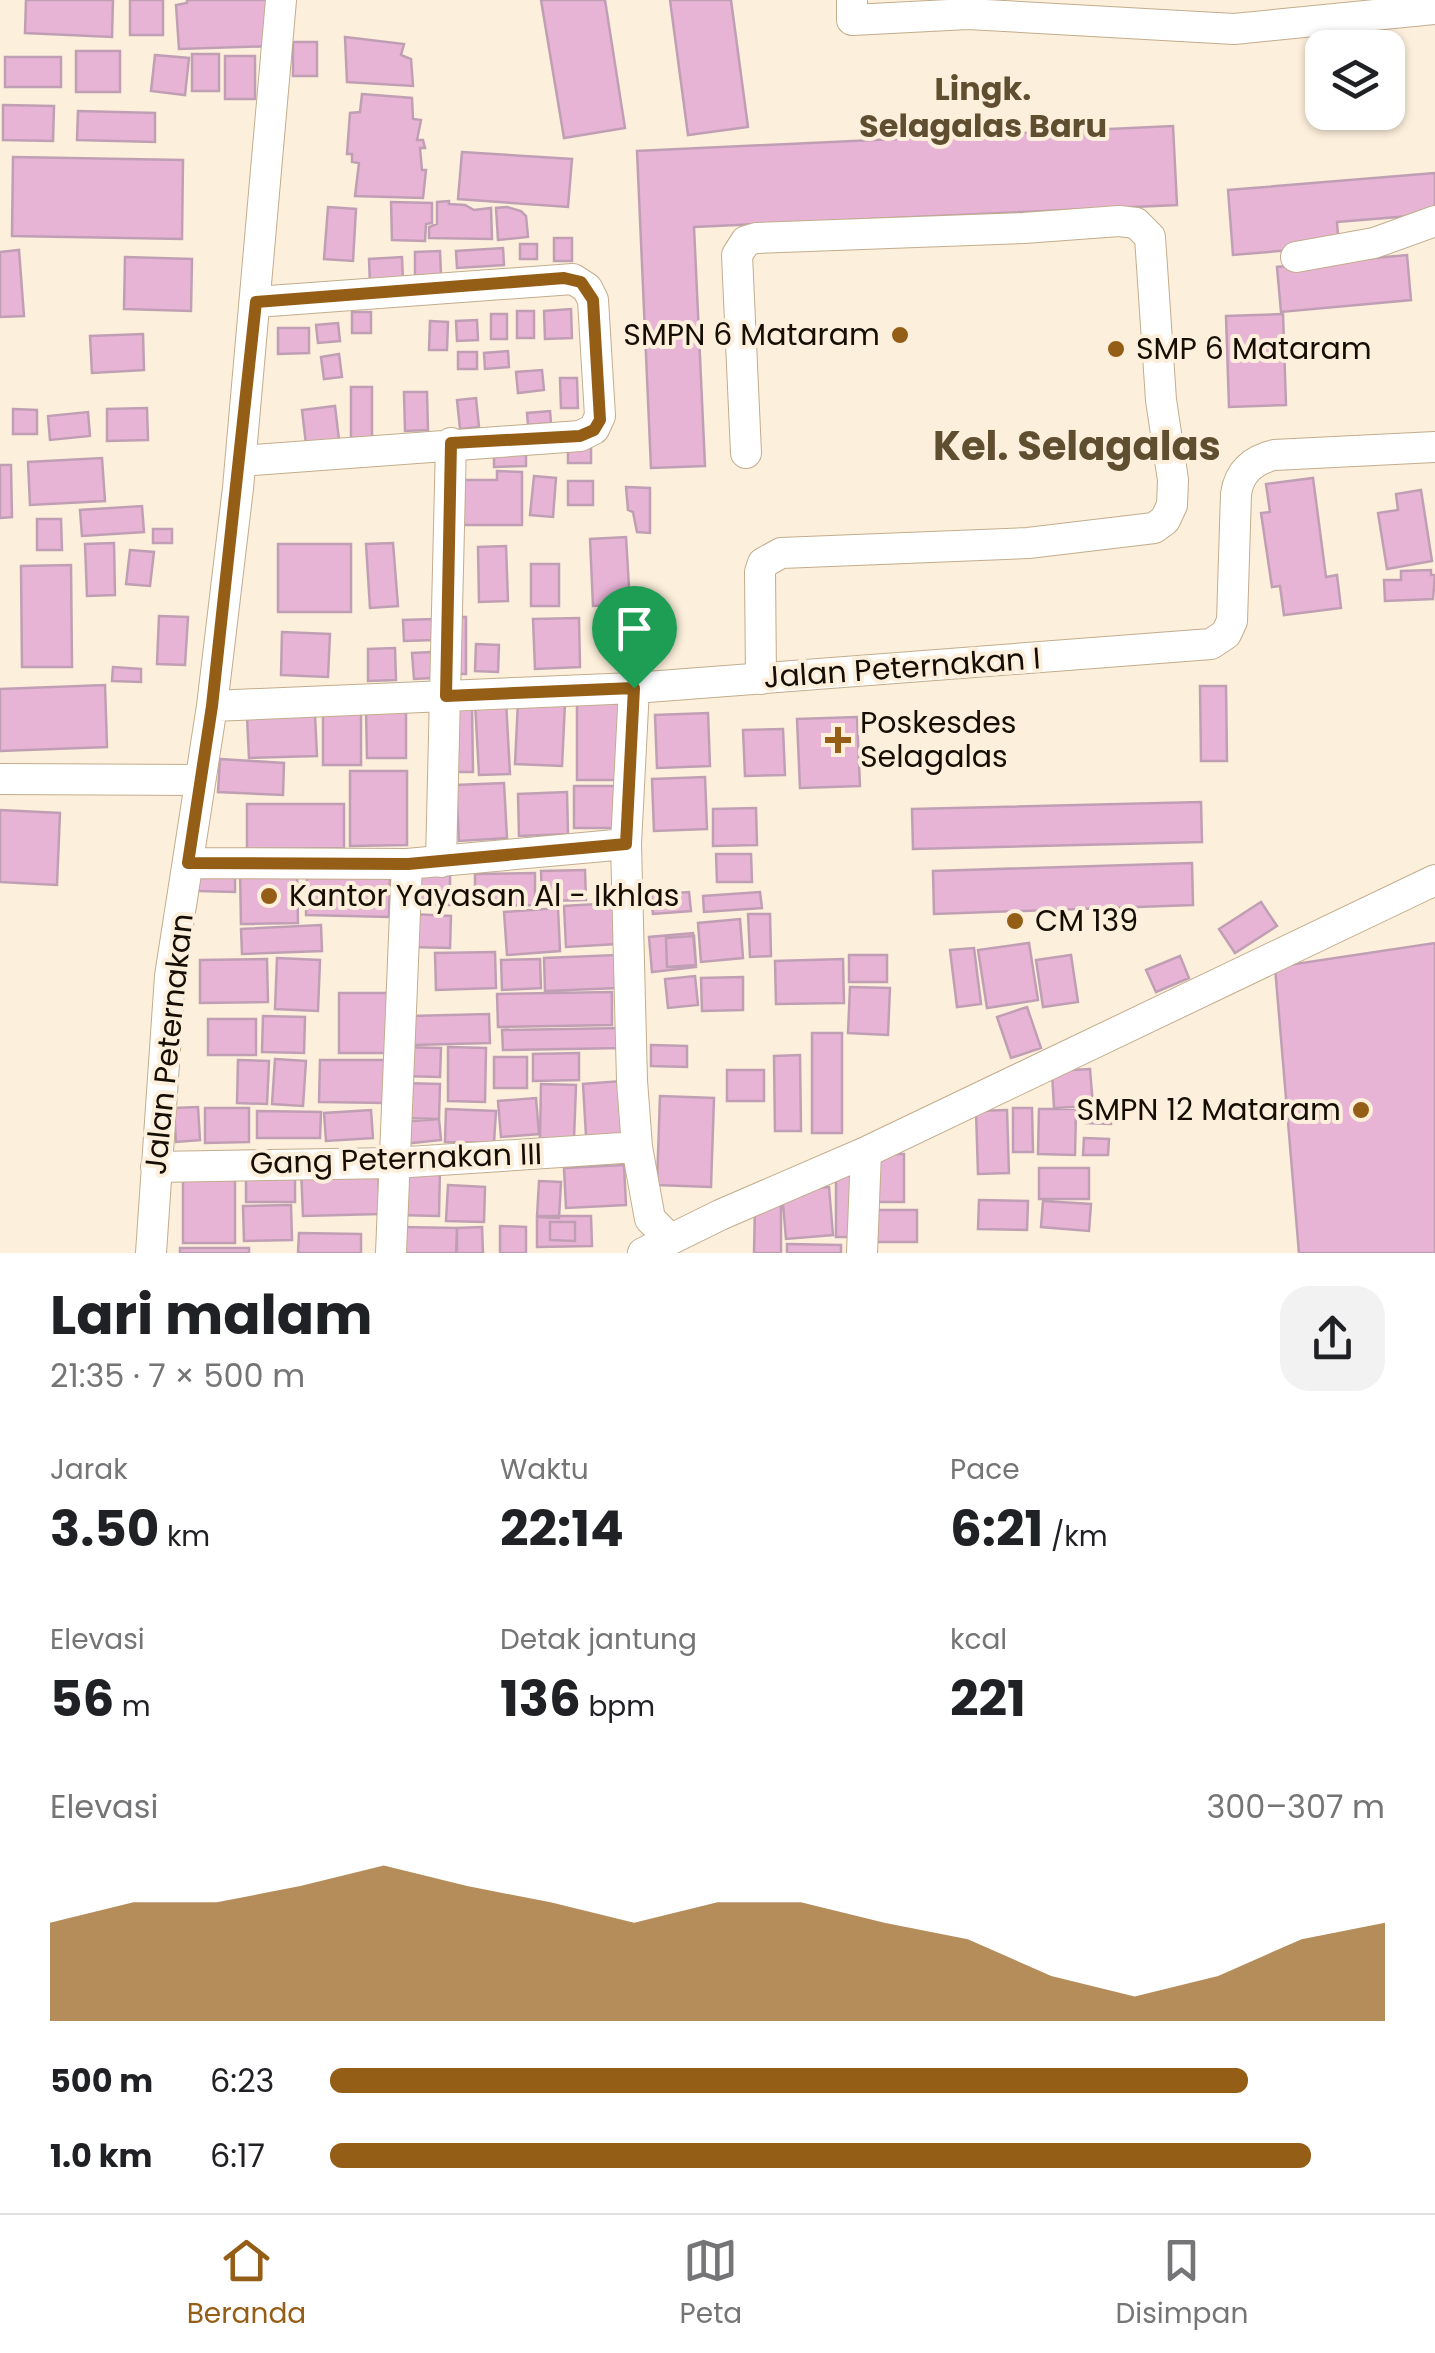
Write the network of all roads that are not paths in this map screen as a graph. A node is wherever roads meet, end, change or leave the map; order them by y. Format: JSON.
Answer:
{"nodes":[{"id":1,"x":282,"y":0,"type":"edge"},
{"id":2,"x":852,"y":0,"type":"edge"},
{"id":3,"x":1030,"y":8,"type":"edge"},
{"id":4,"x":1435,"y":9,"type":"edge"},
{"id":5,"x":1435,"y":221,"type":"edge"},
{"id":6,"x":1296,"y":257,"type":"dead end"},
{"id":7,"x":256,"y":302,"type":"junction"},
{"id":8,"x":451,"y":443,"type":"junction"},
{"id":9,"x":1435,"y":447,"type":"edge"},
{"id":10,"x":746,"y":453,"type":"dead end"},
{"id":11,"x":241,"y":461,"type":"junction"},
{"id":12,"x":760,"y":678,"type":"junction"},
{"id":13,"x":634,"y":688,"type":"junction"},
{"id":14,"x":446,"y":696,"type":"junction"},
{"id":15,"x":212,"y":706,"type":"junction"},
{"id":16,"x":0,"y":779,"type":"edge"},
{"id":17,"x":200,"y":780,"type":"junction"},
{"id":18,"x":626,"y":844,"type":"junction"},
{"id":19,"x":440,"y":862,"type":"junction"},
{"id":20,"x":188,"y":863,"type":"junction"},
{"id":21,"x":408,"y":864,"type":"junction"},
{"id":22,"x":1435,"y":880,"type":"edge"},
{"id":23,"x":637,"y":1146,"type":"junction"},
{"id":24,"x":866,"y":1152,"type":"junction"},
{"id":25,"x":394,"y":1163,"type":"junction"},
{"id":26,"x":156,"y":1167,"type":"junction"},
{"id":27,"x":656,"y":1246,"type":"edge"},
{"id":28,"x":151,"y":1253,"type":"edge"},
{"id":29,"x":391,"y":1253,"type":"edge"},
{"id":30,"x":862,"y":1253,"type":"edge"}],
"edges":[{"from":1,"to":7,"type":"street","name":"Jalan Peternakan"},
{"from":2,"to":3,"type":"street"},
{"from":3,"to":4,"type":"street"},
{"from":5,"to":6,"type":"street"},
{"from":7,"to":8,"type":"street"},
{"from":7,"to":11,"type":"street","name":"Jalan Peternakan"},
{"from":8,"to":11,"type":"street"},
{"from":8,"to":14,"type":"street"},
{"from":9,"to":12,"type":"street","name":"Jalan Peternakan I"},
{"from":10,"to":12,"type":"street"},
{"from":11,"to":15,"type":"street","name":"Jalan Peternakan"},
{"from":12,"to":13,"type":"street","name":"Jalan Peternakan I"},
{"from":13,"to":14,"type":"street","name":"Jalan Peternakan I"},
{"from":13,"to":18,"type":"street"},
{"from":14,"to":15,"type":"street","name":"Jalan Peternakan I"},
{"from":14,"to":19,"type":"street"},
{"from":15,"to":17,"type":"street","name":"Jalan Peternakan"},
{"from":16,"to":17,"type":"street"},
{"from":17,"to":20,"type":"street","name":"Jalan Peternakan"},
{"from":18,"to":19,"type":"street"},
{"from":18,"to":23,"type":"street"},
{"from":19,"to":21,"type":"street"},
{"from":20,"to":21,"type":"street"},
{"from":20,"to":26,"type":"street","name":"Jalan Peternakan"},
{"from":21,"to":25,"type":"street"},
{"from":22,"to":24,"type":"street"},
{"from":23,"to":25,"type":"street","name":"Gang Peternakan III"},
{"from":23,"to":27,"type":"street"},
{"from":24,"to":27,"type":"street"},
{"from":24,"to":30,"type":"street"},
{"from":25,"to":26,"type":"street","name":"Gang Peternakan III"},
{"from":25,"to":29,"type":"street"},
{"from":26,"to":28,"type":"street","name":"Jalan Peternakan"}]}
